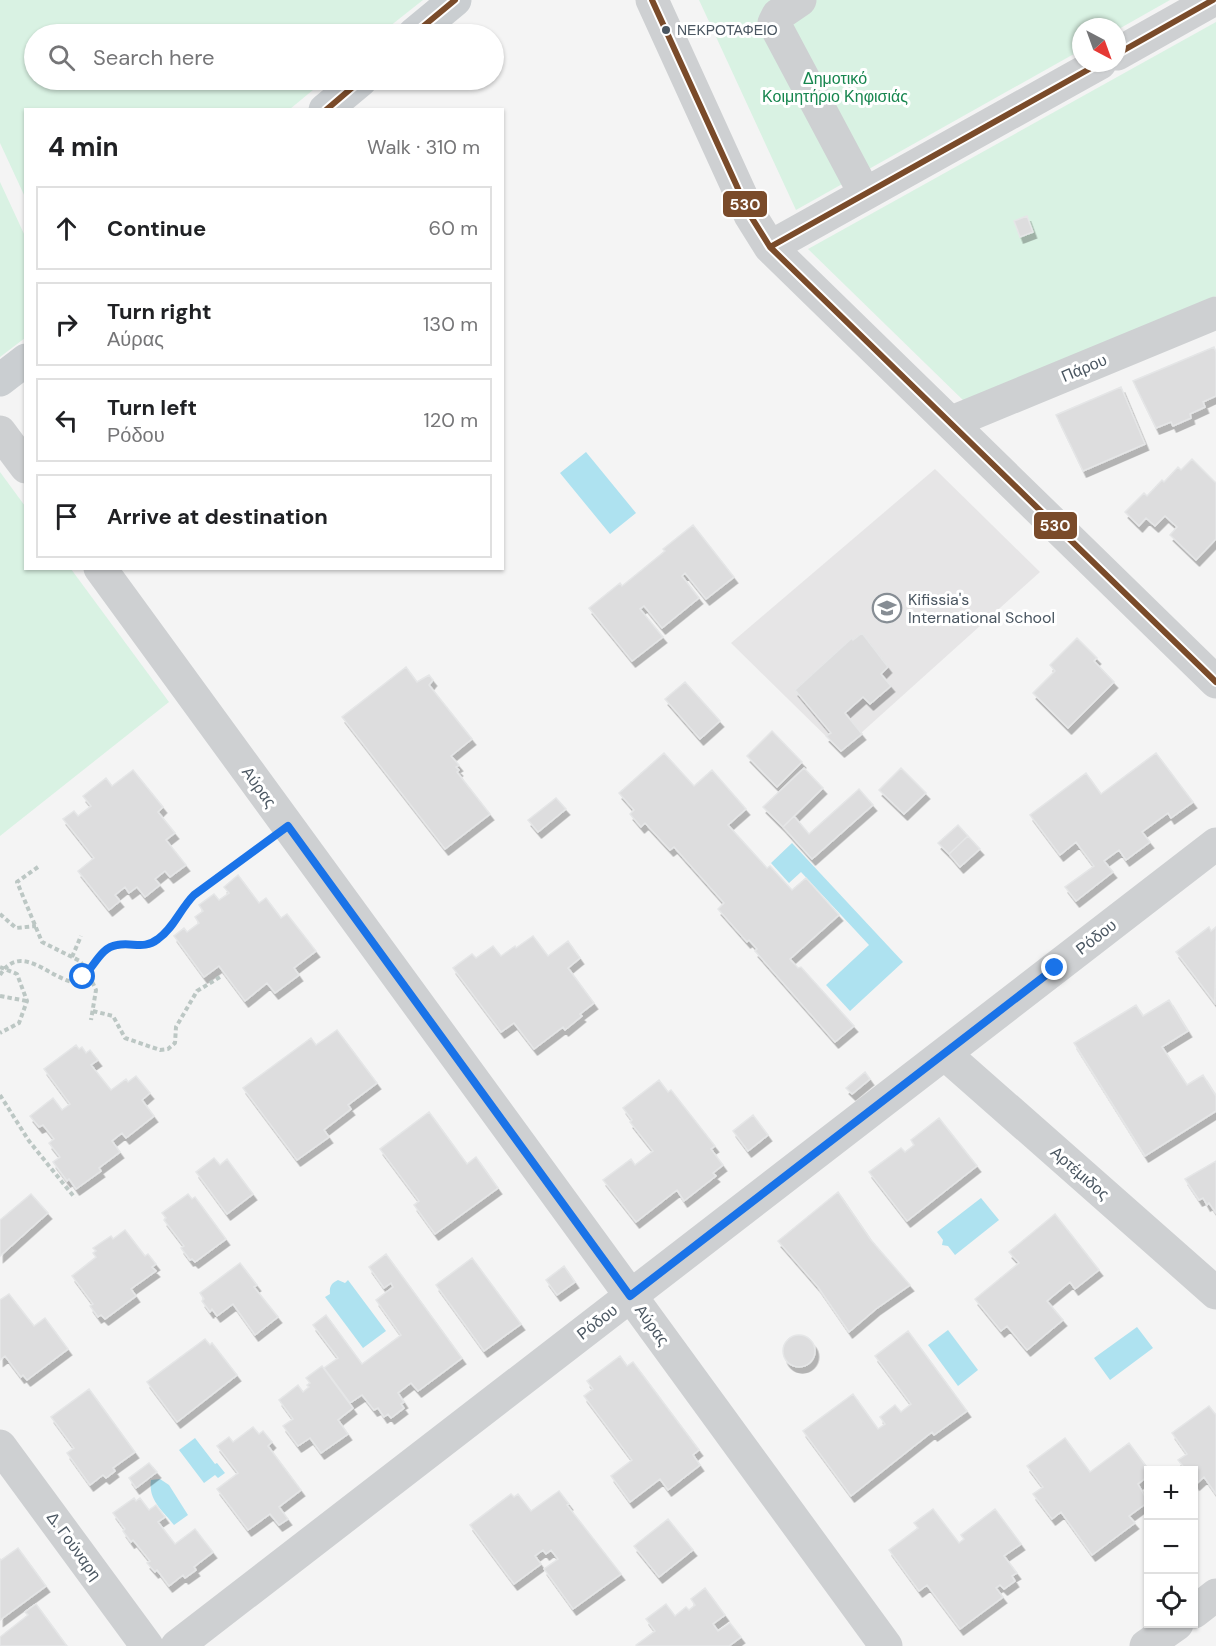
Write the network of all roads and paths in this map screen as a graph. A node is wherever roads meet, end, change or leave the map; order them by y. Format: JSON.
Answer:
{"nodes":[{"id":1,"x":455,"y":0,"type":"edge"},
{"id":2,"x":652,"y":0,"type":"edge"},
{"id":3,"x":800,"y":0,"type":"edge"},
{"id":4,"x":1213,"y":0,"type":"edge"},
{"id":5,"x":426,"y":24,"type":"edge"},
{"id":6,"x":1126,"y":49,"type":"edge"},
{"id":7,"x":1084,"y":72,"type":"edge"},
{"id":8,"x":349,"y":90,"type":"edge"},
{"id":9,"x":327,"y":108,"type":"edge"},
{"id":10,"x":865,"y":194,"type":"junction"},
{"id":11,"x":770,"y":247,"type":"junction"},
{"id":12,"x":1216,"y":313,"type":"edge"},
{"id":13,"x":24,"y":362,"type":"edge"},
{"id":14,"x":0,"y":380,"type":"edge"},
{"id":15,"x":952,"y":422,"type":"junction"},
{"id":16,"x":0,"y":432,"type":"edge"},
{"id":17,"x":24,"y":464,"type":"edge"},
{"id":18,"x":101,"y":570,"type":"edge"},
{"id":19,"x":1216,"y":682,"type":"edge"},
{"id":20,"x":288,"y":826,"type":"junction"},
{"id":21,"x":1216,"y":844,"type":"edge"},
{"id":22,"x":38,"y":867,"type":"dead end"},
{"id":23,"x":0,"y":914,"type":"edge"},
{"id":24,"x":36,"y":926,"type":"junction"},
{"id":25,"x":81,"y":936,"type":"dead end"},
{"id":26,"x":72,"y":957,"type":"junction"},
{"id":27,"x":2,"y":968,"type":"edge"},
{"id":28,"x":88,"y":973,"type":"junction"},
{"id":29,"x":0,"y":975,"type":"edge"},
{"id":30,"x":220,"y":977,"type":"dead end"},
{"id":31,"x":0,"y":996,"type":"edge"},
{"id":32,"x":27,"y":1000,"type":"junction"},
{"id":33,"x":93,"y":1011,"type":"junction"},
{"id":34,"x":91,"y":1020,"type":"dead end"},
{"id":35,"x":0,"y":1033,"type":"edge"},
{"id":36,"x":945,"y":1054,"type":"junction"},
{"id":37,"x":0,"y":1095,"type":"edge"},
{"id":38,"x":75,"y":1198,"type":"dead end"},
{"id":39,"x":1216,"y":1293,"type":"edge"},
{"id":40,"x":630,"y":1296,"type":"junction"},
{"id":41,"x":0,"y":1446,"type":"edge"},
{"id":42,"x":1216,"y":1595,"type":"edge"},
{"id":43,"x":1198,"y":1609,"type":"edge"},
{"id":44,"x":1170,"y":1628,"type":"edge"},
{"id":45,"x":147,"y":1646,"type":"edge"},
{"id":46,"x":177,"y":1646,"type":"edge"},
{"id":47,"x":886,"y":1646,"type":"edge"},
{"id":48,"x":1146,"y":1646,"type":"edge"}],
"edges":[{"from":1,"to":5,"type":"main road"},
{"from":2,"to":11,"type":"street"},
{"from":3,"to":10,"type":"street"},
{"from":4,"to":6,"type":"street"},
{"from":7,"to":10,"type":"street"},
{"from":8,"to":9,"type":"main road"},
{"from":10,"to":11,"type":"street"},
{"from":11,"to":15,"type":"street"},
{"from":12,"to":15,"type":"street","name":"Πάρου"},
{"from":13,"to":14,"type":"main road"},
{"from":15,"to":19,"type":"street"},
{"from":16,"to":17,"type":"street"},
{"from":18,"to":20,"type":"street","name":"Αύρας"},
{"from":20,"to":28,"type":"path"},
{"from":20,"to":40,"type":"street","name":"Αύρας"},
{"from":21,"to":36,"type":"street","name":"Ρόδου"},
{"from":22,"to":24,"type":"path"},
{"from":23,"to":24,"type":"path"},
{"from":24,"to":26,"type":"path"},
{"from":25,"to":26,"type":"path"},
{"from":26,"to":28,"type":"path"},
{"from":27,"to":28,"type":"path"},
{"from":27,"to":29,"type":"path"},
{"from":27,"to":32,"type":"path"},
{"from":28,"to":33,"type":"path"},
{"from":30,"to":33,"type":"path"},
{"from":31,"to":32,"type":"path"},
{"from":32,"to":35,"type":"path"},
{"from":33,"to":34,"type":"path"},
{"from":36,"to":39,"type":"street","name":"Αρτέμιδος"},
{"from":36,"to":40,"type":"street","name":"Ρόδου"},
{"from":37,"to":38,"type":"path"},
{"from":40,"to":46,"type":"street","name":"Ρόδου"},
{"from":40,"to":47,"type":"street","name":"Αύρας"},
{"from":41,"to":45,"type":"street","name":"Δ. Γούναρη"},
{"from":42,"to":43,"type":"street"},
{"from":44,"to":48,"type":"street"}]}
